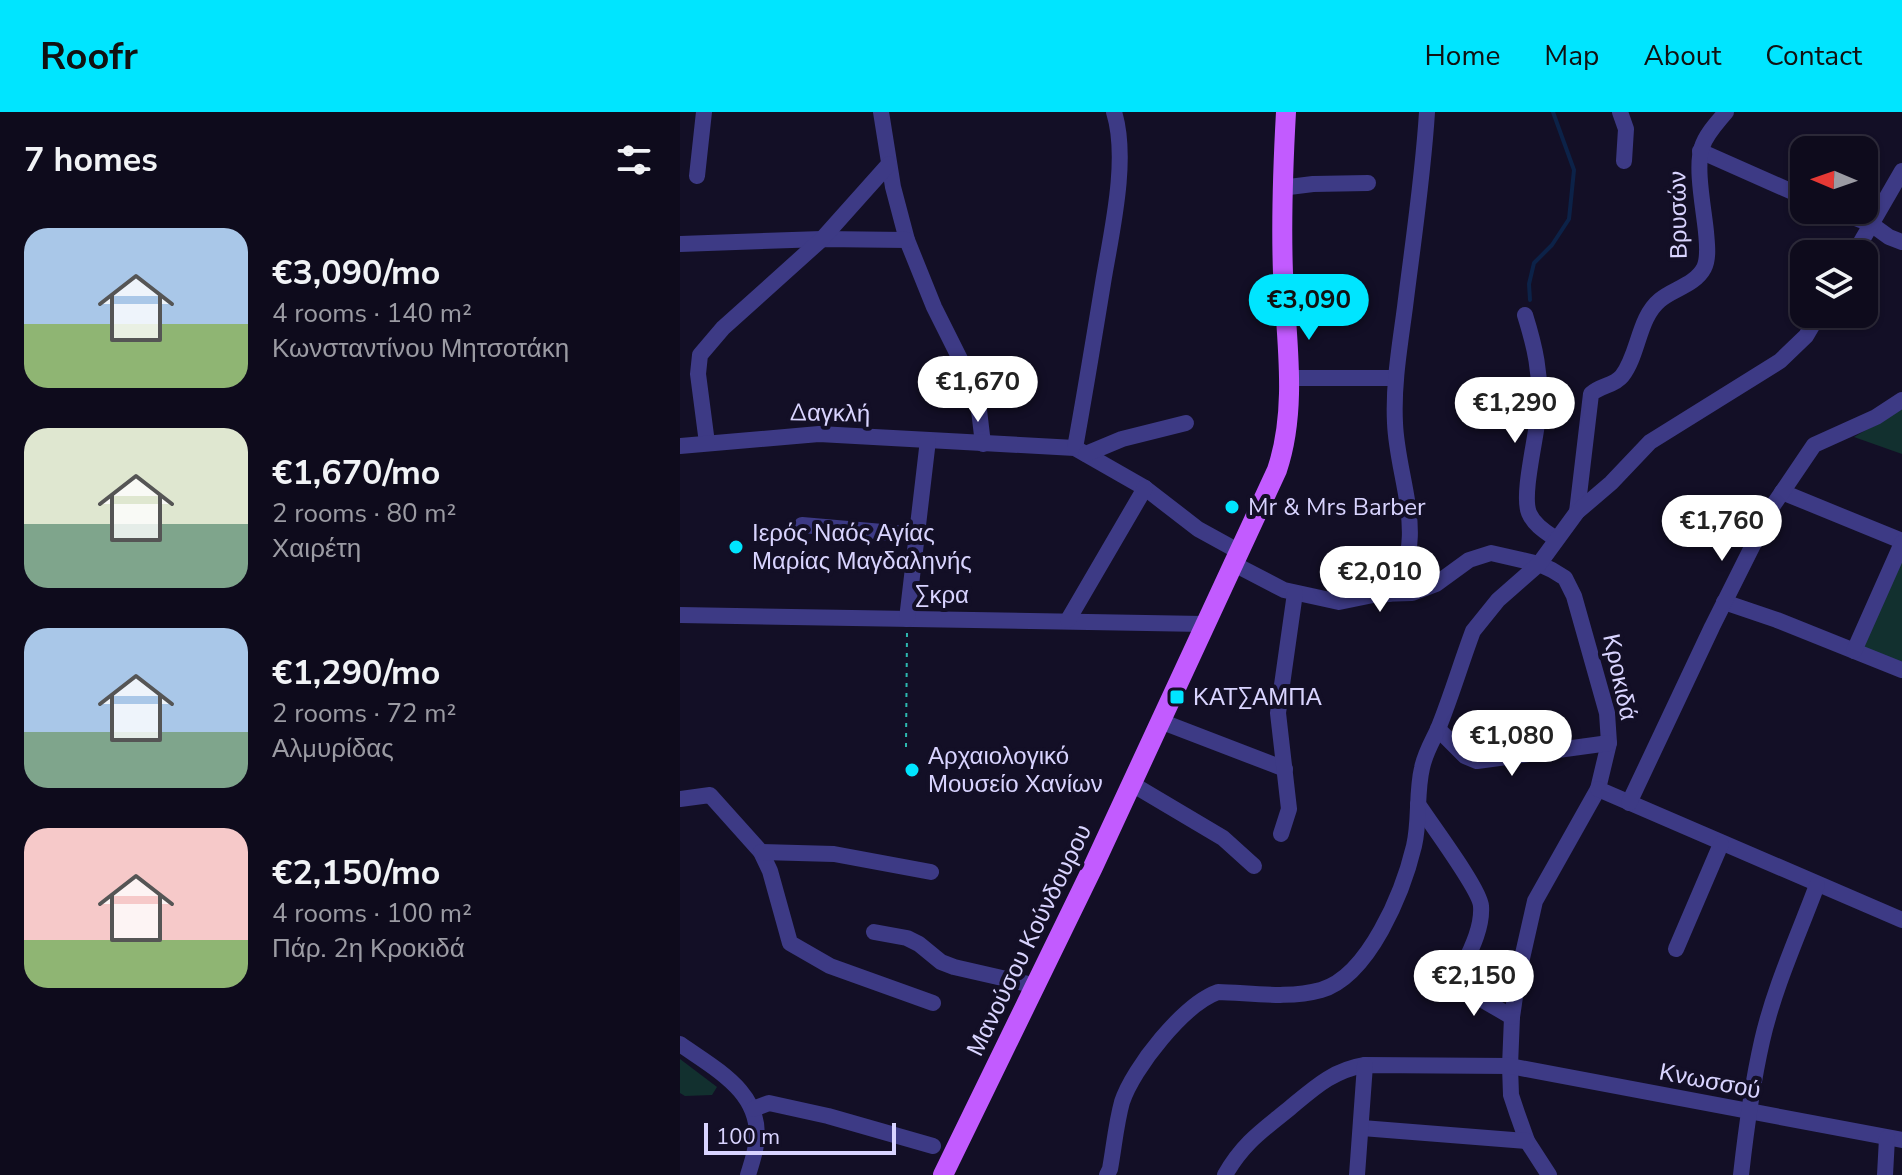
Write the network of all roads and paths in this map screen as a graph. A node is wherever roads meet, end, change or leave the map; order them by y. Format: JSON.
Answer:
{"nodes":[{"id":1,"x":704,"y":112,"type":"edge"},
{"id":2,"x":881,"y":112,"type":"edge"},
{"id":3,"x":1114,"y":112,"type":"edge"},
{"id":4,"x":1286,"y":112,"type":"edge"},
{"id":5,"x":1427,"y":112,"type":"edge"},
{"id":6,"x":1620,"y":112,"type":"edge"},
{"id":7,"x":1726,"y":112,"type":"edge"},
{"id":8,"x":1700,"y":151,"type":"junction"},
{"id":9,"x":1624,"y":161,"type":"dead end"},
{"id":10,"x":889,"y":164,"type":"junction"},
{"id":11,"x":1902,"y":171,"type":"edge"},
{"id":12,"x":697,"y":176,"type":"dead end"},
{"id":13,"x":1368,"y":183,"type":"dead end"},
{"id":14,"x":1281,"y":188,"type":"junction"},
{"id":15,"x":1790,"y":191,"type":"edge"},
{"id":16,"x":1878,"y":212,"type":"edge"},
{"id":17,"x":1871,"y":224,"type":"joint"},
{"id":18,"x":822,"y":239,"type":"junction"},
{"id":19,"x":907,"y":240,"type":"junction"},
{"id":20,"x":1862,"y":240,"type":"edge"},
{"id":21,"x":1902,"y":242,"type":"edge"},
{"id":22,"x":680,"y":244,"type":"edge"},
{"id":23,"x":1525,"y":315,"type":"dead end"},
{"id":24,"x":1811,"y":328,"type":"edge"},
{"id":25,"x":1288,"y":378,"type":"junction"},
{"id":26,"x":1396,"y":378,"type":"junction"},
{"id":27,"x":1902,"y":400,"type":"edge"},
{"id":28,"x":1186,"y":423,"type":"dead end"},
{"id":29,"x":928,"y":440,"type":"junction"},
{"id":30,"x":707,"y":443,"type":"junction"},
{"id":31,"x":983,"y":444,"type":"junction"},
{"id":32,"x":680,"y":446,"type":"edge"},
{"id":33,"x":1080,"y":451,"type":"junction"},
{"id":34,"x":1145,"y":488,"type":"junction"},
{"id":35,"x":1782,"y":492,"type":"junction"},
{"id":36,"x":1577,"y":512,"type":"junction"},
{"id":37,"x":802,"y":525,"type":"dead end"},
{"id":38,"x":917,"y":535,"type":"junction"},
{"id":39,"x":1556,"y":539,"type":"junction"},
{"id":40,"x":1902,"y":542,"type":"edge"},
{"id":41,"x":1235,"y":557,"type":"junction"},
{"id":42,"x":1539,"y":564,"type":"junction"},
{"id":43,"x":1295,"y":593,"type":"junction"},
{"id":44,"x":1389,"y":594,"type":"junction"},
{"id":45,"x":1724,"y":602,"type":"junction"},
{"id":46,"x":680,"y":615,"type":"edge"},
{"id":47,"x":907,"y":619,"type":"junction"},
{"id":48,"x":1068,"y":620,"type":"junction"},
{"id":49,"x":1204,"y":624,"type":"junction"},
{"id":50,"x":1854,"y":651,"type":"junction"},
{"id":51,"x":1902,"y":670,"type":"edge"},
{"id":52,"x":1160,"y":721,"type":"junction"},
{"id":53,"x":1438,"y":729,"type":"junction"},
{"id":54,"x":1609,"y":743,"type":"junction"},
{"id":55,"x":906,"y":747,"type":"dead end"},
{"id":56,"x":1285,"y":769,"type":"junction"},
{"id":57,"x":1132,"y":784,"type":"junction"},
{"id":58,"x":1598,"y":789,"type":"junction"},
{"id":59,"x":680,"y":799,"type":"edge"},
{"id":60,"x":1629,"y":803,"type":"junction"},
{"id":61,"x":1418,"y":804,"type":"junction"},
{"id":62,"x":1281,"y":834,"type":"dead end"},
{"id":63,"x":1721,"y":844,"type":"junction"},
{"id":64,"x":761,"y":852,"type":"junction"},
{"id":65,"x":1254,"y":866,"type":"dead end"},
{"id":66,"x":931,"y":872,"type":"dead end"},
{"id":67,"x":1817,"y":885,"type":"junction"},
{"id":68,"x":1902,"y":920,"type":"edge"},
{"id":69,"x":874,"y":932,"type":"dead end"},
{"id":70,"x":1676,"y":949,"type":"dead end"},
{"id":71,"x":1037,"y":986,"type":"junction"},
{"id":72,"x":933,"y":1003,"type":"dead end"},
{"id":73,"x":1512,"y":1017,"type":"junction"},
{"id":74,"x":680,"y":1044,"type":"edge"},
{"id":75,"x":1365,"y":1065,"type":"junction"},
{"id":76,"x":1510,"y":1066,"type":"junction"},
{"id":77,"x":753,"y":1109,"type":"junction"},
{"id":78,"x":1748,"y":1113,"type":"junction"},
{"id":79,"x":1362,"y":1128,"type":"junction"},
{"id":80,"x":1895,"y":1139,"type":"edge"},
{"id":81,"x":1527,"y":1141,"type":"junction"},
{"id":82,"x":933,"y":1146,"type":"dead end"},
{"id":83,"x":1360,"y":1174,"type":"edge"},
{"id":84,"x":748,"y":1175,"type":"edge"},
{"id":85,"x":943,"y":1175,"type":"edge"},
{"id":86,"x":1107,"y":1175,"type":"edge"},
{"id":87,"x":1225,"y":1175,"type":"edge"},
{"id":88,"x":1549,"y":1175,"type":"edge"},
{"id":89,"x":1741,"y":1175,"type":"edge"},
{"id":90,"x":1885,"y":1175,"type":"edge"}],
"edges":[{"from":1,"to":12,"type":"street"},
{"from":2,"to":10,"type":"street"},
{"from":3,"to":33,"type":"street"},
{"from":4,"to":14,"type":"main road","name":"Μανούσου Κούνδουρου"},
{"from":5,"to":26,"type":"street"},
{"from":6,"to":9,"type":"street"},
{"from":7,"to":8,"type":"street","name":"Βρυσών"},
{"from":8,"to":15,"type":"street"},
{"from":8,"to":36,"type":"street","name":"Βρυσών"},
{"from":10,"to":18,"type":"street"},
{"from":10,"to":19,"type":"street"},
{"from":11,"to":16,"type":"street"},
{"from":13,"to":14,"type":"street"},
{"from":14,"to":25,"type":"main road","name":"Μανούσου Κούνδουρου"},
{"from":17,"to":20,"type":"street"},
{"from":17,"to":21,"type":"street"},
{"from":18,"to":19,"type":"street"},
{"from":18,"to":22,"type":"street"},
{"from":18,"to":30,"type":"street"},
{"from":19,"to":31,"type":"street"},
{"from":23,"to":39,"type":"street"},
{"from":24,"to":36,"type":"street"},
{"from":25,"to":26,"type":"street"},
{"from":25,"to":41,"type":"main road","name":"Μανούσου Κούνδουρου"},
{"from":26,"to":44,"type":"street"},
{"from":27,"to":35,"type":"street"},
{"from":28,"to":33,"type":"street"},
{"from":29,"to":30,"type":"street","name":"Δαγκλή"},
{"from":29,"to":31,"type":"street","name":"Δαγκλή"},
{"from":29,"to":38,"type":"street"},
{"from":30,"to":32,"type":"street","name":"Δαγκλή"},
{"from":31,"to":33,"type":"street","name":"Δαγκλή"},
{"from":33,"to":34,"type":"street","name":"Δαγκλή"},
{"from":34,"to":41,"type":"street","name":"Δαγκλή"},
{"from":34,"to":48,"type":"street"},
{"from":35,"to":40,"type":"street"},
{"from":35,"to":45,"type":"street"},
{"from":36,"to":39,"type":"street"},
{"from":37,"to":38,"type":"street"},
{"from":38,"to":47,"type":"street"},
{"from":39,"to":42,"type":"street"},
{"from":40,"to":50,"type":"street"},
{"from":41,"to":43,"type":"street","name":"Δαγκλή"},
{"from":41,"to":49,"type":"main road","name":"Μανούσου Κούνδουρου"},
{"from":42,"to":44,"type":"street","name":"Δαγκλή"},
{"from":42,"to":53,"type":"street"},
{"from":42,"to":54,"type":"street","name":"Κροκιδά"},
{"from":43,"to":44,"type":"street","name":"Δαγκλή"},
{"from":43,"to":56,"type":"street"},
{"from":45,"to":50,"type":"street"},
{"from":45,"to":60,"type":"street"},
{"from":46,"to":47,"type":"street","name":"Σκρα"},
{"from":47,"to":48,"type":"street","name":"Σκρα"},
{"from":47,"to":55,"type":"path"},
{"from":48,"to":49,"type":"street","name":"Σκρα"},
{"from":49,"to":52,"type":"main road","name":"Μανούσου Κούνδουρου"},
{"from":50,"to":51,"type":"street"},
{"from":52,"to":56,"type":"street"},
{"from":52,"to":57,"type":"main road","name":"Μανούσου Κούνδουρου"},
{"from":53,"to":54,"type":"street"},
{"from":53,"to":61,"type":"street"},
{"from":54,"to":58,"type":"street","name":"Κροκιδά"},
{"from":56,"to":62,"type":"street"},
{"from":57,"to":65,"type":"street"},
{"from":57,"to":71,"type":"main road","name":"Μανούσου Κούνδουρου"},
{"from":58,"to":60,"type":"street"},
{"from":58,"to":73,"type":"street","name":"Κροκιδά"},
{"from":59,"to":64,"type":"street"},
{"from":60,"to":63,"type":"street"},
{"from":61,"to":73,"type":"street"},
{"from":61,"to":86,"type":"street"},
{"from":63,"to":67,"type":"street"},
{"from":63,"to":70,"type":"street"},
{"from":64,"to":66,"type":"street"},
{"from":64,"to":72,"type":"street"},
{"from":67,"to":68,"type":"street"},
{"from":67,"to":78,"type":"street"},
{"from":69,"to":71,"type":"street"},
{"from":71,"to":85,"type":"main road","name":"Μανούσου Κούνδουρου"},
{"from":73,"to":76,"type":"street","name":"Κροκιδά"},
{"from":74,"to":77,"type":"street"},
{"from":75,"to":76,"type":"street","name":"Κνωσσού"},
{"from":75,"to":79,"type":"street"},
{"from":75,"to":87,"type":"street","name":"Κνωσσού"},
{"from":76,"to":78,"type":"street","name":"Κνωσσού"},
{"from":76,"to":81,"type":"street","name":"Κροκιδά"},
{"from":77,"to":82,"type":"street"},
{"from":77,"to":84,"type":"street"},
{"from":78,"to":80,"type":"street","name":"Κνωσσού"},
{"from":78,"to":89,"type":"street"},
{"from":79,"to":81,"type":"street"},
{"from":79,"to":83,"type":"street"},
{"from":80,"to":90,"type":"street"},
{"from":81,"to":88,"type":"street","name":"Κροκιδά"}]}
